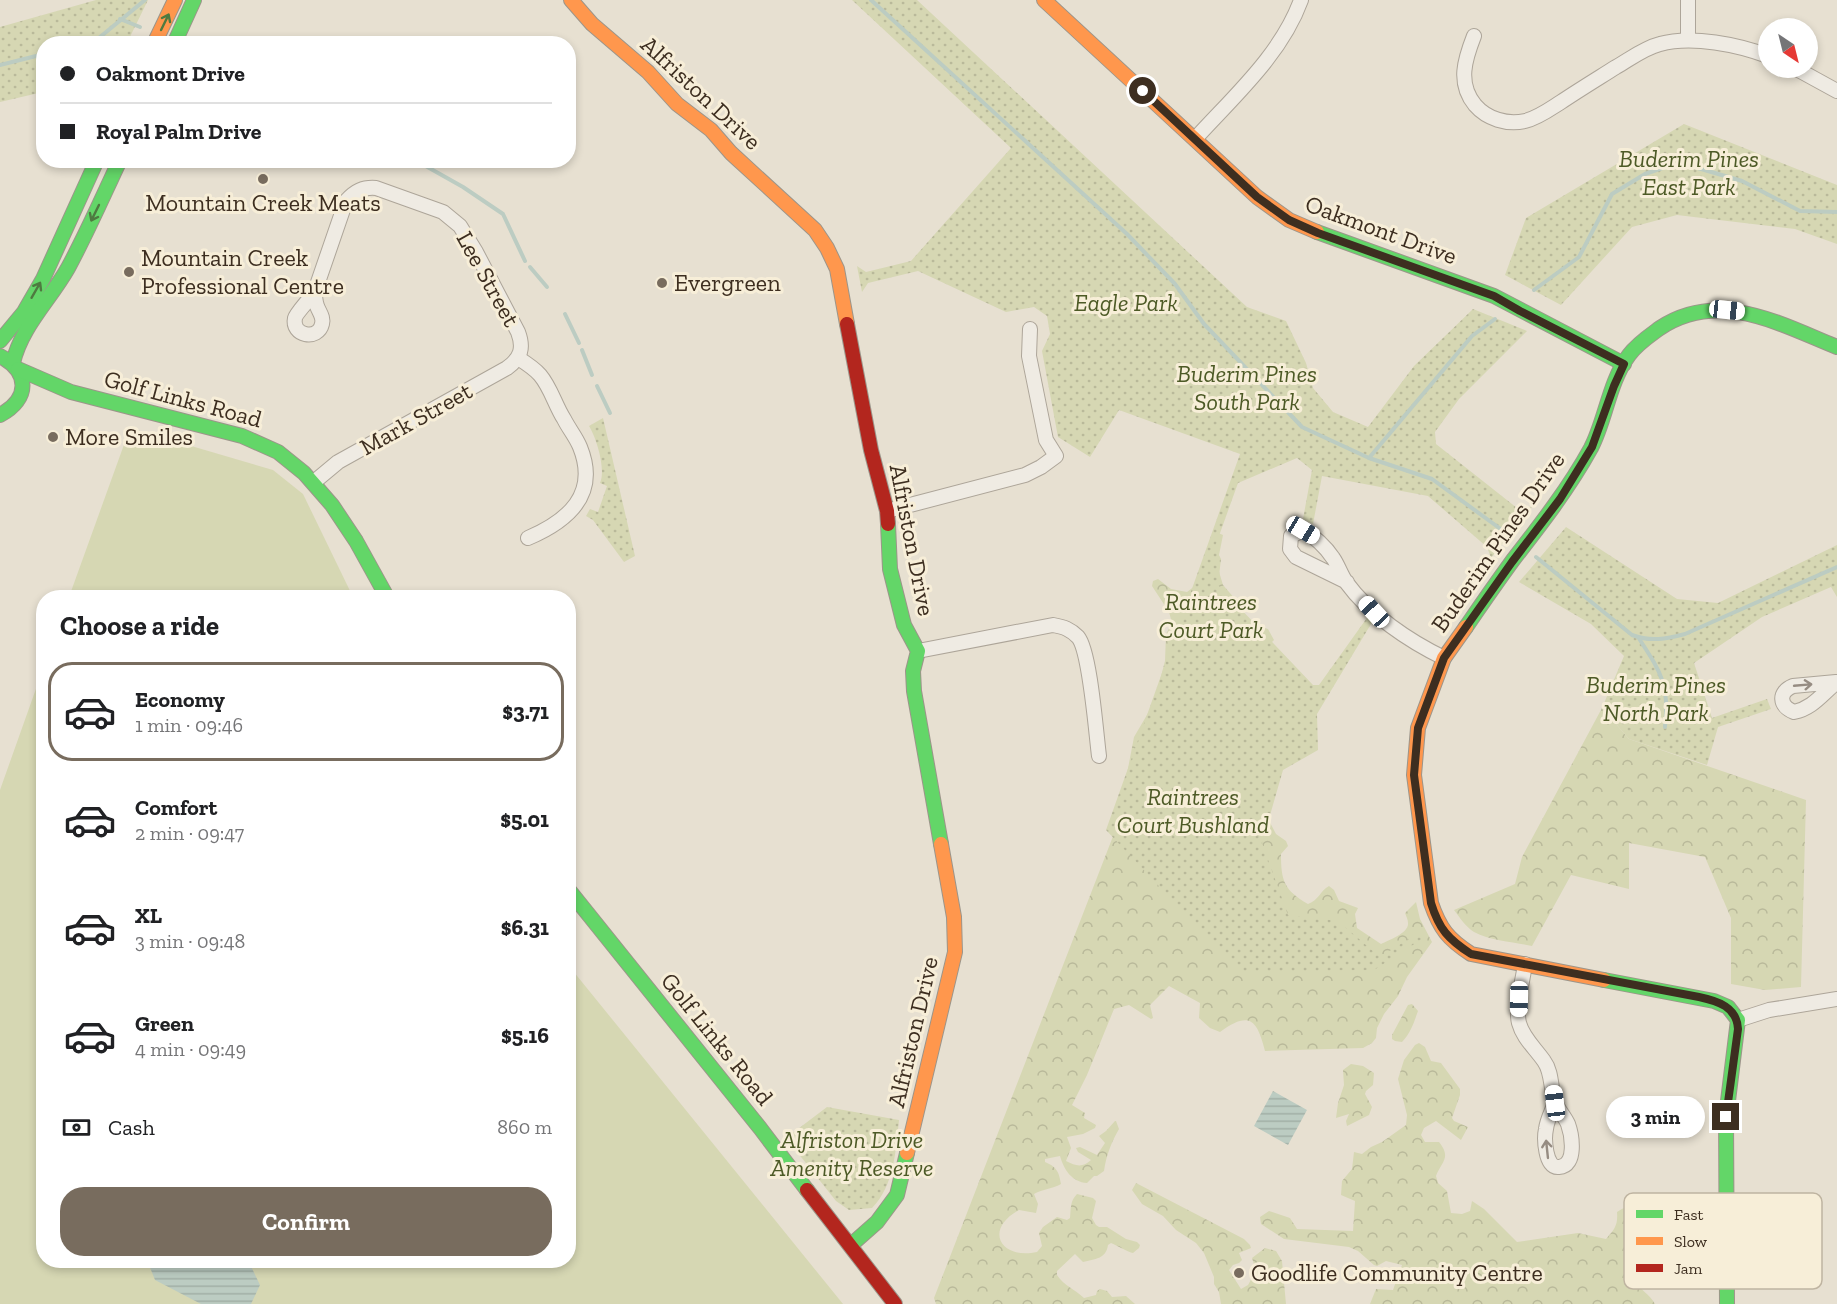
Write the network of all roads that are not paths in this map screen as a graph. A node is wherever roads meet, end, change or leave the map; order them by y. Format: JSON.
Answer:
{"nodes":[{"id":1,"x":175,"y":0,"type":"edge"},
{"id":2,"x":194,"y":0,"type":"edge"},
{"id":3,"x":571,"y":0,"type":"edge"},
{"id":4,"x":1044,"y":0,"type":"edge"},
{"id":5,"x":1066,"y":0,"type":"edge"},
{"id":6,"x":1301,"y":0,"type":"edge"},
{"id":7,"x":1688,"y":0,"type":"edge"},
{"id":8,"x":1056,"y":11,"type":"junction"},
{"id":9,"x":158,"y":36,"type":"edge"},
{"id":10,"x":178,"y":36,"type":"edge"},
{"id":11,"x":1474,"y":36,"type":"dead end"},
{"id":12,"x":1688,"y":40,"type":"junction"},
{"id":13,"x":1758,"y":53,"type":"edge"},
{"id":14,"x":1813,"y":78,"type":"edge"},
{"id":15,"x":1837,"y":91,"type":"edge"},
{"id":16,"x":1195,"y":139,"type":"junction"},
{"id":17,"x":93,"y":168,"type":"edge"},
{"id":18,"x":116,"y":168,"type":"edge"},
{"id":19,"x":315,"y":291,"type":"dead end"},
{"id":20,"x":1030,"y":329,"type":"dead end"},
{"id":21,"x":0,"y":341,"type":"edge"},
{"id":22,"x":1837,"y":347,"type":"edge"},
{"id":23,"x":0,"y":356,"type":"edge"},
{"id":24,"x":518,"y":358,"type":"junction"},
{"id":25,"x":1624,"y":364,"type":"junction"},
{"id":26,"x":16,"y":366,"type":"junction"},
{"id":27,"x":70,"y":392,"type":"junction"},
{"id":28,"x":30,"y":396,"type":"junction"},
{"id":29,"x":4,"y":414,"type":"edge"},
{"id":30,"x":0,"y":430,"type":"edge"},
{"id":31,"x":314,"y":482,"type":"junction"},
{"id":32,"x":886,"y":511,"type":"junction"},
{"id":33,"x":528,"y":538,"type":"dead end"},
{"id":34,"x":1347,"y":582,"type":"dead end"},
{"id":35,"x":383,"y":590,"type":"edge"},
{"id":36,"x":918,"y":651,"type":"junction"},
{"id":37,"x":1444,"y":658,"type":"junction"},
{"id":38,"x":1099,"y":756,"type":"dead end"},
{"id":39,"x":576,"y":899,"type":"edge"},
{"id":40,"x":1526,"y":963,"type":"junction"},
{"id":41,"x":1837,"y":999,"type":"edge"},
{"id":42,"x":1738,"y":1020,"type":"junction"},
{"id":43,"x":1555,"y":1103,"type":"dead end"},
{"id":44,"x":1726,"y":1193,"type":"edge"},
{"id":45,"x":851,"y":1245,"type":"junction"},
{"id":46,"x":1727,"y":1289,"type":"edge"},
{"id":47,"x":895,"y":1304,"type":"edge"},
{"id":48,"x":1727,"y":1304,"type":"edge"}],
"edges":[{"from":9,"to":1,"type":"street","one_way":true},
{"from":2,"to":10,"type":"street"},
{"from":3,"to":32,"type":"street","name":"Alfriston Drive"},
{"from":4,"to":8,"type":"street","name":"Oakmont Drive"},
{"from":5,"to":8,"type":"street"},
{"from":6,"to":16,"type":"street"},
{"from":7,"to":12,"type":"street"},
{"from":8,"to":16,"type":"street","name":"Oakmont Drive"},
{"from":11,"to":12,"type":"street"},
{"from":12,"to":13,"type":"street"},
{"from":14,"to":15,"type":"street"},
{"from":16,"to":25,"type":"street","name":"Oakmont Drive"},
{"from":21,"to":17,"type":"street","one_way":true},
{"from":18,"to":26,"type":"street","one_way":true},
{"from":19,"to":24,"type":"street","name":"Lee Street"},
{"from":20,"to":32,"type":"street"},
{"from":22,"to":25,"type":"street","name":"Buderim Pines Drive"},
{"from":23,"to":26,"type":"street","name":"Golf Links Road"},
{"from":24,"to":31,"type":"street","name":"Mark Street"},
{"from":24,"to":33,"type":"street","name":"Lee Street"},
{"from":25,"to":37,"type":"street","name":"Buderim Pines Drive"},
{"from":26,"to":27,"type":"street","name":"Golf Links Road"},
{"from":26,"to":28,"type":"street"},
{"from":27,"to":28,"type":"street","name":"Golf Links Road"},
{"from":27,"to":31,"type":"street","name":"Golf Links Road"},
{"from":28,"to":29,"type":"street"},
{"from":29,"to":30,"type":"street"},
{"from":31,"to":35,"type":"street","name":"Golf Links Road"},
{"from":32,"to":36,"type":"street","name":"Alfriston Drive"},
{"from":34,"to":37,"type":"street"},
{"from":36,"to":38,"type":"street"},
{"from":36,"to":45,"type":"street","name":"Alfriston Drive"},
{"from":37,"to":40,"type":"street","name":"Buderim Pines Drive"},
{"from":39,"to":45,"type":"street","name":"Golf Links Road"},
{"from":40,"to":42,"type":"street","name":"Buderim Pines Drive"},
{"from":40,"to":43,"type":"street"},
{"from":41,"to":42,"type":"street"},
{"from":42,"to":44,"type":"street"},
{"from":45,"to":47,"type":"street","name":"Golf Links Road"},
{"from":46,"to":48,"type":"street"}]}
